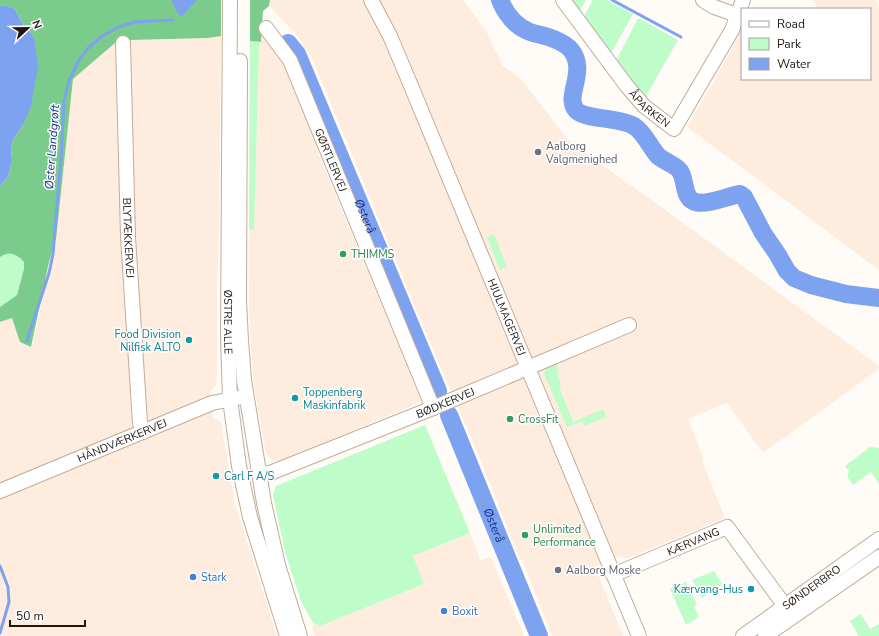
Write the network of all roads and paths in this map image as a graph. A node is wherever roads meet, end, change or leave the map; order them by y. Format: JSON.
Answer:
{"nodes":[{"id":1,"x":230,"y":0,"type":"edge"},
{"id":2,"x":240,"y":0,"type":"edge"},
{"id":3,"x":370,"y":0,"type":"edge"},
{"id":4,"x":563,"y":0,"type":"edge"},
{"id":5,"x":703,"y":0,"type":"edge"},
{"id":6,"x":740,"y":5,"type":"edge"},
{"id":7,"x":266,"y":28,"type":"dead end"},
{"id":8,"x":123,"y":43,"type":"dead end"},
{"id":9,"x":629,"y":325,"type":"dead end"},
{"id":10,"x":527,"y":367,"type":"junction"},
{"id":11,"x":246,"y":397,"type":"junction"},
{"id":12,"x":230,"y":399,"type":"junction"},
{"id":13,"x":433,"y":408,"type":"junction"},
{"id":14,"x":143,"y":432,"type":"junction"},
{"id":15,"x":259,"y":475,"type":"junction"},
{"id":16,"x":0,"y":491,"type":"edge"},
{"id":17,"x":879,"y":539,"type":"edge"},
{"id":18,"x":879,"y":557,"type":"edge"},
{"id":19,"x":613,"y":574,"type":"junction"},
{"id":20,"x":785,"y":606,"type":"junction"},
{"id":21,"x":287,"y":636,"type":"edge"},
{"id":22,"x":300,"y":636,"type":"edge"},
{"id":23,"x":639,"y":636,"type":"edge"},
{"id":24,"x":743,"y":636,"type":"edge"},
{"id":25,"x":765,"y":636,"type":"edge"}],
"edges":[{"from":1,"to":12,"type":"street","name":"ØSTRE ALLE"},
{"from":2,"to":11,"type":"street","name":"ØSTRE ALLE"},
{"from":3,"to":10,"type":"street","name":"HJULMAGERVEJ"},
{"from":4,"to":6,"type":"street","name":"ÅPARKEN"},
{"from":5,"to":6,"type":"street","name":"ÅPARKEN"},
{"from":7,"to":13,"type":"street","name":"GØRTLERVEJ"},
{"from":8,"to":14,"type":"street","name":"BLYTÆKKERVEJ"},
{"from":9,"to":10,"type":"street","name":"BØDKERVEJ"},
{"from":10,"to":13,"type":"street","name":"BØDKERVEJ"},
{"from":10,"to":19,"type":"street","name":"HJULMAGERVEJ"},
{"from":11,"to":12,"type":"street","name":"HÅNDVÆRKERVEJ"},
{"from":11,"to":15,"type":"street","name":"ØSTRE ALLE"},
{"from":12,"to":14,"type":"street","name":"HÅNDVÆRKERVEJ"},
{"from":12,"to":21,"type":"street","name":"ØSTRE ALLE"},
{"from":13,"to":15,"type":"street","name":"BØDKERVEJ"},
{"from":14,"to":16,"type":"street","name":"HÅNDVÆRKERVEJ"},
{"from":15,"to":22,"type":"street","name":"ØSTRE ALLE"},
{"from":17,"to":20,"type":"street","name":"SØNDERBRO"},
{"from":18,"to":25,"type":"street","name":"SØNDERBRO"},
{"from":19,"to":20,"type":"street","name":"KÆRVANG"},
{"from":19,"to":23,"type":"street","name":"HJULMAGERVEJ"},
{"from":20,"to":24,"type":"street","name":"SØNDERBRO"}]}
